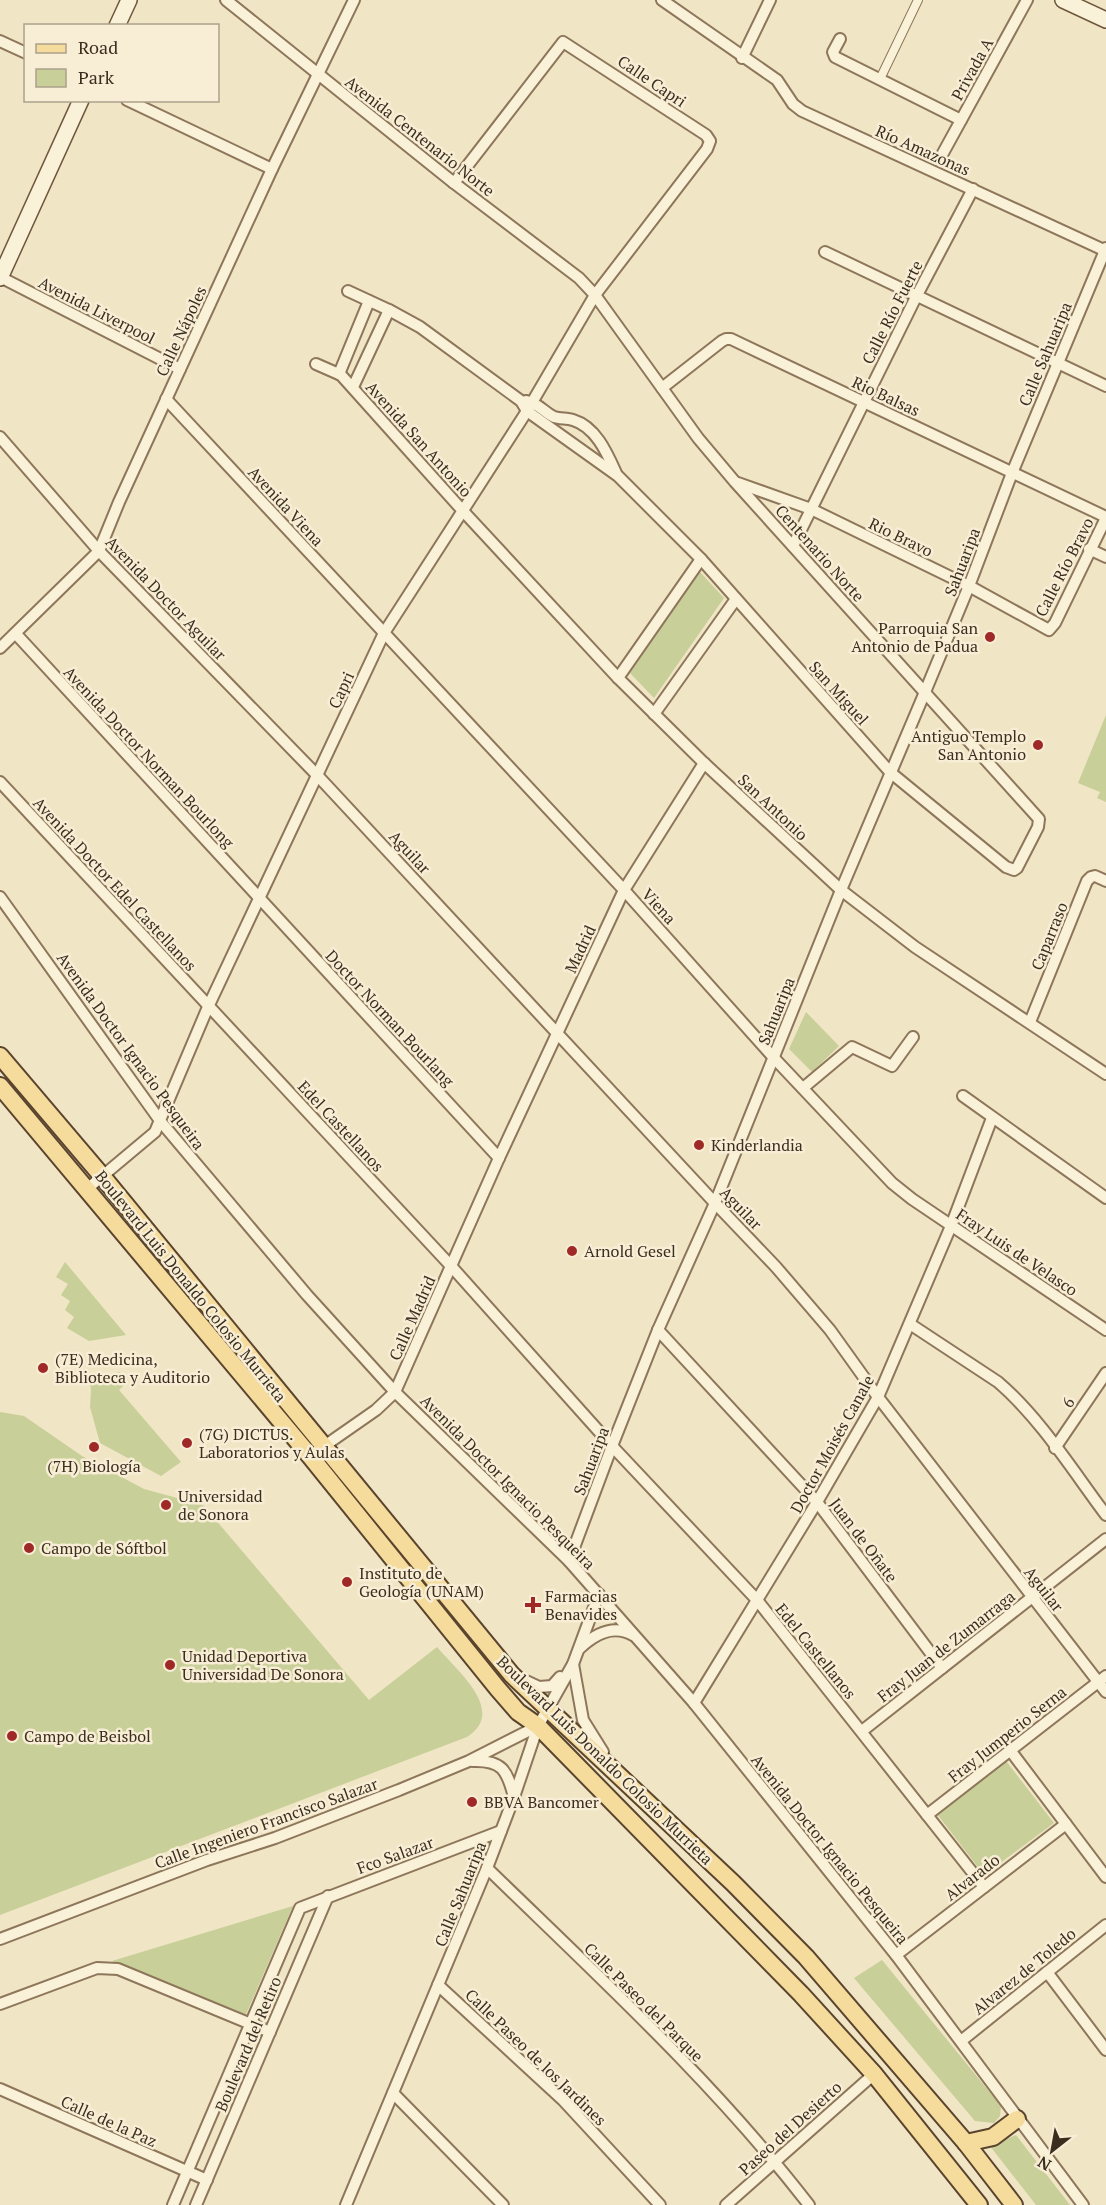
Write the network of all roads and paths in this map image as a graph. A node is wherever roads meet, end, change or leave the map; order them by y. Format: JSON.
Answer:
{"nodes":[{"id":1,"x":129,"y":0,"type":"edge"},
{"id":2,"x":226,"y":0,"type":"edge"},
{"id":3,"x":354,"y":0,"type":"edge"},
{"id":4,"x":662,"y":0,"type":"edge"},
{"id":5,"x":770,"y":0,"type":"edge"},
{"id":6,"x":918,"y":0,"type":"edge"},
{"id":7,"x":1027,"y":0,"type":"edge"},
{"id":8,"x":1063,"y":0,"type":"edge"},
{"id":9,"x":1106,"y":20,"type":"edge"},
{"id":10,"x":118,"y":24,"type":"edge"},
{"id":11,"x":840,"y":39,"type":"dead end"},
{"id":12,"x":0,"y":41,"type":"edge"},
{"id":13,"x":24,"y":52,"type":"edge"},
{"id":14,"x":742,"y":58,"type":"junction"},
{"id":15,"x":318,"y":74,"type":"junction"},
{"id":16,"x":880,"y":80,"type":"junction"},
{"id":17,"x":80,"y":102,"type":"edge"},
{"id":18,"x":132,"y":102,"type":"edge"},
{"id":19,"x":961,"y":120,"type":"junction"},
{"id":20,"x":943,"y":153,"type":"dead end"},
{"id":21,"x":272,"y":170,"type":"junction"},
{"id":22,"x":454,"y":183,"type":"junction"},
{"id":23,"x":973,"y":189,"type":"junction"},
{"id":24,"x":1106,"y":249,"type":"edge"},
{"id":25,"x":825,"y":252,"type":"dead end"},
{"id":26,"x":0,"y":277,"type":"edge"},
{"id":27,"x":348,"y":291,"type":"dead end"},
{"id":28,"x":595,"y":295,"type":"junction"},
{"id":29,"x":916,"y":297,"type":"junction"},
{"id":30,"x":369,"y":301,"type":"junction"},
{"id":31,"x":389,"y":310,"type":"junction"},
{"id":32,"x":1058,"y":362,"type":"junction"},
{"id":33,"x":316,"y":364,"type":"dead end"},
{"id":34,"x":180,"y":369,"type":"junction"},
{"id":35,"x":339,"y":374,"type":"junction"},
{"id":36,"x":1106,"y":386,"type":"edge"},
{"id":37,"x":353,"y":387,"type":"junction"},
{"id":38,"x":662,"y":388,"type":"junction"},
{"id":39,"x":166,"y":399,"type":"junction"},
{"id":40,"x":864,"y":402,"type":"junction"},
{"id":41,"x":527,"y":404,"type":"junction"},
{"id":42,"x":0,"y":436,"type":"edge"},
{"id":43,"x":1012,"y":472,"type":"junction"},
{"id":44,"x":618,"y":476,"type":"junction"},
{"id":45,"x":735,"y":482,"type":"junction"},
{"id":46,"x":811,"y":509,"type":"junction"},
{"id":47,"x":463,"y":511,"type":"junction"},
{"id":48,"x":1106,"y":517,"type":"edge"},
{"id":49,"x":793,"y":546,"type":"junction"},
{"id":50,"x":1089,"y":549,"type":"junction"},
{"id":51,"x":99,"y":551,"type":"junction"},
{"id":52,"x":1106,"y":557,"type":"edge"},
{"id":53,"x":701,"y":559,"type":"junction"},
{"id":54,"x":969,"y":586,"type":"junction"},
{"id":55,"x":736,"y":599,"type":"junction"},
{"id":56,"x":1049,"y":630,"type":"joint"},
{"id":57,"x":384,"y":633,"type":"junction"},
{"id":58,"x":16,"y":634,"type":"junction"},
{"id":59,"x":0,"y":648,"type":"edge"},
{"id":60,"x":618,"y":678,"type":"junction"},
{"id":61,"x":926,"y":692,"type":"junction"},
{"id":62,"x":654,"y":714,"type":"junction"},
{"id":63,"x":704,"y":763,"type":"junction"},
{"id":64,"x":890,"y":772,"type":"junction"},
{"id":65,"x":318,"y":775,"type":"junction"},
{"id":66,"x":0,"y":782,"type":"edge"},
{"id":67,"x":1039,"y":819,"type":"joint"},
{"id":68,"x":1106,"y":881,"type":"edge"},
{"id":69,"x":624,"y":890,"type":"junction"},
{"id":70,"x":841,"y":890,"type":"junction"},
{"id":71,"x":0,"y":897,"type":"edge"},
{"id":72,"x":259,"y":899,"type":"junction"},
{"id":73,"x":208,"y":1007,"type":"junction"},
{"id":74,"x":1030,"y":1022,"type":"junction"},
{"id":75,"x":557,"y":1032,"type":"junction"},
{"id":76,"x":913,"y":1037,"type":"dead end"},
{"id":77,"x":0,"y":1056,"type":"edge"},
{"id":78,"x":774,"y":1058,"type":"junction"},
{"id":79,"x":0,"y":1069,"type":"edge"},
{"id":80,"x":1106,"y":1074,"type":"edge"},
{"id":81,"x":24,"y":1084,"type":"junction"},
{"id":82,"x":0,"y":1086,"type":"edge"},
{"id":83,"x":803,"y":1088,"type":"junction"},
{"id":84,"x":963,"y":1096,"type":"dead end"},
{"id":85,"x":992,"y":1118,"type":"junction"},
{"id":86,"x":161,"y":1122,"type":"junction"},
{"id":87,"x":499,"y":1158,"type":"junction"},
{"id":88,"x":102,"y":1176,"type":"junction"},
{"id":89,"x":87,"y":1189,"type":"junction"},
{"id":90,"x":1106,"y":1198,"type":"edge"},
{"id":91,"x":912,"y":1199,"type":"joint"},
{"id":92,"x":715,"y":1203,"type":"junction"},
{"id":93,"x":951,"y":1226,"type":"junction"},
{"id":94,"x":451,"y":1266,"type":"junction"},
{"id":95,"x":910,"y":1324,"type":"junction"},
{"id":96,"x":658,"y":1330,"type":"junction"},
{"id":97,"x":1106,"y":1330,"type":"edge"},
{"id":98,"x":1106,"y":1373,"type":"edge"},
{"id":99,"x":395,"y":1392,"type":"junction"},
{"id":100,"x":878,"y":1397,"type":"junction"},
{"id":101,"x":612,"y":1446,"type":"junction"},
{"id":102,"x":1055,"y":1448,"type":"junction"},
{"id":103,"x":316,"y":1452,"type":"junction"},
{"id":104,"x":817,"y":1502,"type":"junction"},
{"id":105,"x":1106,"y":1515,"type":"edge"},
{"id":106,"x":1106,"y":1539,"type":"edge"},
{"id":107,"x":569,"y":1562,"type":"junction"},
{"id":108,"x":599,"y":1594,"type":"junction"},
{"id":109,"x":1031,"y":1598,"type":"junction"},
{"id":110,"x":757,"y":1600,"type":"junction"},
{"id":111,"x":633,"y":1635,"type":"junction"},
{"id":112,"x":580,"y":1648,"type":"junction"},
{"id":113,"x":573,"y":1664,"type":"junction"},
{"id":114,"x":942,"y":1668,"type":"junction"},
{"id":115,"x":512,"y":1675,"type":"junction"},
{"id":116,"x":1102,"y":1679,"type":"edge"},
{"id":117,"x":1106,"y":1692,"type":"edge"},
{"id":118,"x":694,"y":1703,"type":"junction"},
{"id":119,"x":547,"y":1708,"type":"junction"},
{"id":120,"x":538,"y":1726,"type":"junction"},
{"id":121,"x":862,"y":1731,"type":"junction"},
{"id":122,"x":1010,"y":1750,"type":"junction"},
{"id":123,"x":470,"y":1761,"type":"junction"},
{"id":124,"x":628,"y":1784,"type":"junction"},
{"id":125,"x":514,"y":1797,"type":"junction"},
{"id":126,"x":927,"y":1815,"type":"junction"},
{"id":127,"x":1066,"y":1824,"type":"junction"},
{"id":128,"x":501,"y":1831,"type":"junction"},
{"id":129,"x":487,"y":1868,"type":"junction"},
{"id":130,"x":1106,"y":1877,"type":"edge"},
{"id":131,"x":984,"y":1887,"type":"junction"},
{"id":132,"x":328,"y":1896,"type":"junction"},
{"id":133,"x":299,"y":1908,"type":"joint"},
{"id":134,"x":1106,"y":1925,"type":"edge"},
{"id":135,"x":0,"y":1939,"type":"edge"},
{"id":136,"x":896,"y":1956,"type":"junction"},
{"id":137,"x":1047,"y":1972,"type":"junction"},
{"id":138,"x":438,"y":1985,"type":"junction"},
{"id":139,"x":0,"y":2004,"type":"edge"},
{"id":140,"x":250,"y":2025,"type":"junction"},
{"id":141,"x":270,"y":2032,"type":"junction"},
{"id":142,"x":961,"y":2041,"type":"junction"},
{"id":143,"x":1106,"y":2050,"type":"edge"},
{"id":144,"x":874,"y":2074,"type":"junction"},
{"id":145,"x":0,"y":2089,"type":"edge"},
{"id":146,"x":393,"y":2093,"type":"junction"},
{"id":147,"x":1017,"y":2119,"type":"junction"},
{"id":148,"x":966,"y":2143,"type":"junction"},
{"id":149,"x":775,"y":2162,"type":"junction"},
{"id":150,"x":187,"y":2172,"type":"junction"},
{"id":151,"x":207,"y":2180,"type":"junction"},
{"id":152,"x":173,"y":2205,"type":"edge"},
{"id":153,"x":196,"y":2205,"type":"edge"},
{"id":154,"x":346,"y":2205,"type":"edge"},
{"id":155,"x":503,"y":2205,"type":"edge"},
{"id":156,"x":660,"y":2205,"type":"edge"},
{"id":157,"x":726,"y":2205,"type":"edge"},
{"id":158,"x":809,"y":2205,"type":"edge"},
{"id":159,"x":979,"y":2205,"type":"edge"},
{"id":160,"x":1014,"y":2205,"type":"edge"},
{"id":161,"x":1083,"y":2205,"type":"edge"}],
"edges":[{"from":1,"to":10,"type":"main road"},
{"from":2,"to":15,"type":"street","name":"Avenida Centenario Norte"},
{"from":3,"to":15,"type":"street","name":"Calle Nápoles"},
{"from":4,"to":14,"type":"street","name":"Río Amazonas"},
{"from":5,"to":14,"type":"street"},
{"from":6,"to":16,"type":"street"},
{"from":7,"to":19,"type":"street","name":"Privada A"},
{"from":8,"to":9,"type":"main road"},
{"from":11,"to":16,"type":"street"},
{"from":12,"to":13,"type":"street"},
{"from":14,"to":23,"type":"street","name":"Río Amazonas"},
{"from":15,"to":21,"type":"street","name":"Calle Nápoles"},
{"from":15,"to":22,"type":"street","name":"Avenida Centenario Norte"},
{"from":16,"to":19,"type":"street"},
{"from":17,"to":26,"type":"main road"},
{"from":18,"to":21,"type":"street"},
{"from":19,"to":20,"type":"street","name":"Privada A"},
{"from":21,"to":34,"type":"street","name":"Calle Nápoles"},
{"from":22,"to":28,"type":"street","name":"Avenida Centenario Norte"},
{"from":22,"to":28,"type":"street","name":"Calle Capri"},
{"from":23,"to":24,"type":"street","name":"Río Amazonas"},
{"from":23,"to":29,"type":"street","name":"Calle Río Fuerte"},
{"from":24,"to":32,"type":"street","name":"Calle Sahuaripa"},
{"from":25,"to":29,"type":"street"},
{"from":26,"to":34,"type":"street","name":"Avenida Liverpool"},
{"from":27,"to":30,"type":"street"},
{"from":28,"to":38,"type":"street","name":"Centenario Norte"},
{"from":28,"to":41,"type":"street","name":"Capri"},
{"from":29,"to":32,"type":"street"},
{"from":29,"to":40,"type":"street","name":"Calle Río Fuerte"},
{"from":30,"to":31,"type":"street"},
{"from":30,"to":35,"type":"street"},
{"from":31,"to":37,"type":"street"},
{"from":31,"to":41,"type":"street"},
{"from":32,"to":36,"type":"street"},
{"from":32,"to":43,"type":"street","name":"Calle Sahuaripa"},
{"from":33,"to":35,"type":"street"},
{"from":34,"to":39,"type":"street","name":"Calle Nápoles"},
{"from":35,"to":37,"type":"street"},
{"from":37,"to":47,"type":"street","name":"Avenida San Antonio"},
{"from":38,"to":40,"type":"street","name":"Rio Balsas"},
{"from":38,"to":45,"type":"street","name":"Centenario Norte"},
{"from":39,"to":51,"type":"street","name":"Calle Nápoles"},
{"from":39,"to":57,"type":"street","name":"Avenida Viena"},
{"from":40,"to":43,"type":"street","name":"Rio Balsas"},
{"from":40,"to":46,"type":"street","name":"Calle Río Fuerte"},
{"from":41,"to":44,"type":"street","name":"San Miguel"},
{"from":41,"to":44,"type":"street","name":"San Miguel"},
{"from":41,"to":47,"type":"street","name":"Capri"},
{"from":42,"to":51,"type":"street","name":"Avenida Doctor Aguilar"},
{"from":43,"to":48,"type":"street","name":"Rio Balsas"},
{"from":43,"to":54,"type":"street","name":"Sahuaripa"},
{"from":44,"to":53,"type":"street","name":"San Miguel"},
{"from":45,"to":46,"type":"street","name":"Rio Bravo"},
{"from":45,"to":49,"type":"street","name":"Centenario Norte"},
{"from":46,"to":49,"type":"street","name":"Calle Río Fuerte"},
{"from":46,"to":54,"type":"street","name":"Rio Bravo"},
{"from":47,"to":57,"type":"street","name":"Capri"},
{"from":47,"to":60,"type":"street","name":"San Antonio"},
{"from":48,"to":50,"type":"street","name":"Calle Río Bravo"},
{"from":49,"to":61,"type":"street","name":"Centenario Norte"},
{"from":50,"to":52,"type":"street"},
{"from":50,"to":56,"type":"street","name":"Calle Río Bravo"},
{"from":51,"to":58,"type":"street","name":"Calle Nápoles"},
{"from":51,"to":65,"type":"street","name":"Avenida Doctor Aguilar"},
{"from":53,"to":55,"type":"street","name":"San Miguel"},
{"from":53,"to":60,"type":"street"},
{"from":54,"to":56,"type":"street","name":"Rio Bravo"},
{"from":54,"to":61,"type":"street","name":"Sahuaripa"},
{"from":55,"to":62,"type":"street"},
{"from":55,"to":64,"type":"street","name":"San Miguel"},
{"from":57,"to":65,"type":"street","name":"Capri"},
{"from":57,"to":69,"type":"street","name":"Viena"},
{"from":58,"to":59,"type":"street","name":"Calle Nápoles"},
{"from":58,"to":72,"type":"street","name":"Avenida Doctor Norman Bourlong"},
{"from":60,"to":62,"type":"street","name":"San Antonio"},
{"from":61,"to":64,"type":"street","name":"Sahuaripa"},
{"from":61,"to":67,"type":"street","name":"Centenario Norte"},
{"from":62,"to":63,"type":"street","name":"San Antonio"},
{"from":63,"to":69,"type":"street","name":"Madrid"},
{"from":63,"to":70,"type":"street","name":"San Antonio"},
{"from":64,"to":67,"type":"street","name":"San Miguel"},
{"from":64,"to":70,"type":"street","name":"Sahuaripa"},
{"from":65,"to":72,"type":"street","name":"Capri"},
{"from":65,"to":75,"type":"street","name":"Aguilar"},
{"from":66,"to":73,"type":"street","name":"Avenida Doctor Edel Castellanos"},
{"from":68,"to":74,"type":"street","name":"Caparraso"},
{"from":69,"to":75,"type":"street","name":"Madrid"},
{"from":69,"to":78,"type":"street","name":"Viena"},
{"from":70,"to":74,"type":"street","name":"San Antonio"},
{"from":70,"to":78,"type":"street","name":"Sahuaripa"},
{"from":71,"to":86,"type":"street","name":"Avenida Doctor Ignacio Pesqueira"},
{"from":72,"to":73,"type":"street","name":"Capri"},
{"from":72,"to":87,"type":"street","name":"Doctor Norman Bourlang"},
{"from":73,"to":86,"type":"street","name":"Capri"},
{"from":73,"to":94,"type":"street","name":"Edel Castellanos"},
{"from":74,"to":80,"type":"street","name":"San Antonio"},
{"from":75,"to":87,"type":"street","name":"Madrid"},
{"from":75,"to":92,"type":"street","name":"Aguilar"},
{"from":76,"to":83,"type":"street"},
{"from":77,"to":81,"type":"main road","name":"Boulevard Luis Donaldo Colosio Murrieta"},
{"from":78,"to":83,"type":"street","name":"Viena"},
{"from":78,"to":92,"type":"street","name":"Sahuaripa"},
{"from":79,"to":81,"type":"main road"},
{"from":81,"to":88,"type":"main road","name":"Boulevard Luis Donaldo Colosio Murrieta"},
{"from":82,"to":89,"type":"main road","name":"Boulevard Luis Donaldo Colosio Murrieta"},
{"from":83,"to":91,"type":"street","name":"Viena"},
{"from":84,"to":85,"type":"street"},
{"from":85,"to":90,"type":"street"},
{"from":85,"to":93,"type":"street","name":"Doctor Moisés Canale"},
{"from":86,"to":88,"type":"street"},
{"from":86,"to":99,"type":"street","name":"Avenida Doctor Ignacio Pesqueira"},
{"from":87,"to":94,"type":"street","name":"Calle Madrid"},
{"from":88,"to":89,"type":"street"},
{"from":88,"to":103,"type":"main road","name":"Boulevard Luis Donaldo Colosio Murrieta"},
{"from":89,"to":103,"type":"main road","name":"Boulevard Luis Donaldo Colosio Murrieta"},
{"from":91,"to":93,"type":"street","name":"Fray Luis de Velasco"},
{"from":92,"to":96,"type":"street","name":"Sahuaripa"},
{"from":92,"to":100,"type":"street","name":"Aguilar"},
{"from":93,"to":95,"type":"street","name":"Doctor Moisés Canale"},
{"from":93,"to":97,"type":"street","name":"Fray Luis de Velasco"},
{"from":94,"to":99,"type":"street","name":"Calle Madrid"},
{"from":94,"to":101,"type":"street"},
{"from":95,"to":100,"type":"street","name":"Doctor Moisés Canale"},
{"from":95,"to":102,"type":"street"},
{"from":96,"to":101,"type":"street","name":"Sahuaripa"},
{"from":96,"to":104,"type":"street","name":"Juan de Oñate"},
{"from":98,"to":102,"type":"street","name":"6"},
{"from":99,"to":103,"type":"street","name":"Calle Madrid"},
{"from":99,"to":107,"type":"street","name":"Avenida Doctor Ignacio Pesqueira"},
{"from":100,"to":104,"type":"street","name":"Doctor Moisés Canale"},
{"from":100,"to":109,"type":"street","name":"Aguilar"},
{"from":101,"to":107,"type":"street","name":"Sahuaripa"},
{"from":101,"to":110,"type":"street","name":"Edel Castellanos"},
{"from":102,"to":105,"type":"street"},
{"from":103,"to":115,"type":"main road","name":"Boulevard Luis Donaldo Colosio Murrieta"},
{"from":103,"to":120,"type":"main road","name":"Boulevard Luis Donaldo Colosio Murrieta"},
{"from":104,"to":110,"type":"street","name":"Doctor Moisés Canale"},
{"from":104,"to":114,"type":"street","name":"Juan de Oñate"},
{"from":106,"to":109,"type":"street","name":"Fray Juan de Zumarraga"},
{"from":107,"to":108,"type":"street","name":"Avenida Doctor Ignacio Pesqueira"},
{"from":108,"to":111,"type":"street","name":"Avenida Doctor Ignacio Pesqueira"},
{"from":108,"to":112,"type":"street","name":"Calle Sahuaripa"},
{"from":109,"to":114,"type":"street","name":"Fray Juan de Zumarraga"},
{"from":109,"to":116,"type":"street","name":"Aguilar"},
{"from":110,"to":118,"type":"street","name":"Doctor Moisés Canale"},
{"from":110,"to":121,"type":"street","name":"Edel Castellanos"},
{"from":111,"to":112,"type":"street"},
{"from":111,"to":118,"type":"street","name":"Avenida Doctor Ignacio Pesqueira"},
{"from":112,"to":113,"type":"street","name":"Calle Sahuaripa"},
{"from":113,"to":115,"type":"street"},
{"from":113,"to":119,"type":"street","name":"Calle Sahuaripa"},
{"from":113,"to":124,"type":"street"},
{"from":114,"to":121,"type":"street","name":"Fray Juan de Zumarraga"},
{"from":115,"to":119,"type":"main road","name":"Boulevard Luis Donaldo Colosio Murrieta"},
{"from":116,"to":117,"type":"street","name":"Aguilar"},
{"from":116,"to":122,"type":"street","name":"Fray Jumperio Serna"},
{"from":118,"to":136,"type":"street","name":"Avenida Doctor Ignacio Pesqueira"},
{"from":119,"to":120,"type":"street","name":"Calle Sahuaripa"},
{"from":119,"to":124,"type":"main road","name":"Boulevard Luis Donaldo Colosio Murrieta"},
{"from":120,"to":123,"type":"street","name":"Calle Ingeniero Francisco Salazar"},
{"from":120,"to":125,"type":"street","name":"Calle Sahuaripa"},
{"from":120,"to":144,"type":"main road","name":"Boulevard Luis Donaldo Colosio Murrieta"},
{"from":121,"to":126,"type":"street","name":"Edel Castellanos"},
{"from":122,"to":126,"type":"street","name":"Fray Jumperio Serna"},
{"from":122,"to":127,"type":"street"},
{"from":123,"to":125,"type":"street"},
{"from":123,"to":135,"type":"street","name":"Calle Ingeniero Francisco Salazar"},
{"from":124,"to":148,"type":"main road","name":"Boulevard Luis Donaldo Colosio Murrieta"},
{"from":125,"to":128,"type":"street","name":"Calle Sahuaripa"},
{"from":126,"to":131,"type":"street","name":"Edel Castellanos"},
{"from":127,"to":130,"type":"street"},
{"from":127,"to":131,"type":"street","name":"Alvarado"},
{"from":128,"to":129,"type":"street","name":"Calle Sahuaripa"},
{"from":128,"to":132,"type":"street","name":"Fco Salazar"},
{"from":129,"to":138,"type":"street","name":"Calle Sahuaripa"},
{"from":129,"to":149,"type":"street","name":"Calle Paseo del Parque"},
{"from":131,"to":136,"type":"street","name":"Alvarado"},
{"from":132,"to":133,"type":"street","name":"Fco Salazar"},
{"from":132,"to":141,"type":"street","name":"Boulevard del Retiro"},
{"from":133,"to":140,"type":"street","name":"Boulevard del Retiro"},
{"from":134,"to":137,"type":"street","name":"Alvarez de Toledo"},
{"from":136,"to":142,"type":"street","name":"Avenida Doctor Ignacio Pesqueira"},
{"from":137,"to":142,"type":"street","name":"Alvarez de Toledo"},
{"from":137,"to":143,"type":"street"},
{"from":138,"to":146,"type":"street","name":"Calle Sahuaripa"},
{"from":138,"to":156,"type":"street","name":"Calle Paseo de los Jardines"},
{"from":139,"to":140,"type":"street"},
{"from":140,"to":141,"type":"street"},
{"from":140,"to":150,"type":"street","name":"Boulevard del Retiro"},
{"from":141,"to":151,"type":"street","name":"Boulevard del Retiro"},
{"from":142,"to":147,"type":"street","name":"Avenida Doctor Ignacio Pesqueira"},
{"from":144,"to":149,"type":"street","name":"Paseo del Desierto"},
{"from":144,"to":159,"type":"main road","name":"Boulevard Luis Donaldo Colosio Murrieta"},
{"from":145,"to":150,"type":"street","name":"Calle de la Paz"},
{"from":146,"to":154,"type":"street","name":"Calle Sahuaripa"},
{"from":146,"to":155,"type":"street"},
{"from":147,"to":148,"type":"main road"},
{"from":147,"to":161,"type":"street","name":"Avenida Doctor Ignacio Pesqueira"},
{"from":148,"to":160,"type":"main road","name":"Boulevard Luis Donaldo Colosio Murrieta"},
{"from":149,"to":157,"type":"street","name":"Paseo del Desierto"},
{"from":149,"to":158,"type":"street","name":"Calle Paseo del Parque"},
{"from":150,"to":151,"type":"street","name":"Calle de la Paz"},
{"from":150,"to":152,"type":"street","name":"Boulevard del Retiro"},
{"from":151,"to":153,"type":"street","name":"Boulevard del Retiro"}]}
